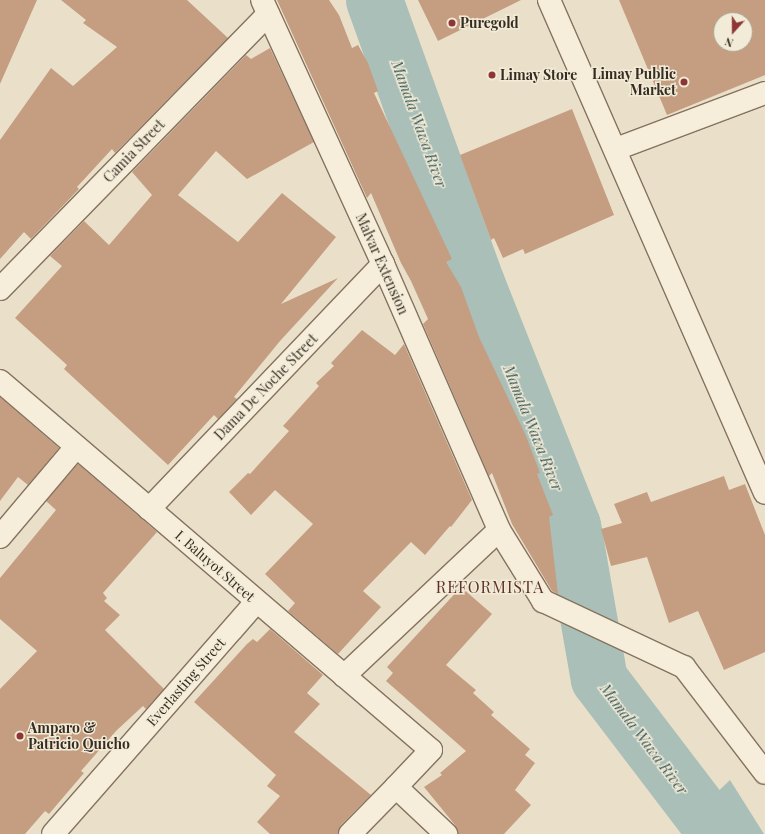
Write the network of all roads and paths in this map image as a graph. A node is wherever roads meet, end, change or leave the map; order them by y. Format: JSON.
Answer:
{"nodes":[{"id":1,"x":549,"y":0,"type":"edge"},
{"id":2,"x":265,"y":7,"type":"edge"},
{"id":3,"x":765,"y":93,"type":"edge"},
{"id":4,"x":616,"y":150,"type":"junction"},
{"id":5,"x":383,"y":264,"type":"junction"},
{"id":6,"x":0,"y":288,"type":"edge"},
{"id":7,"x":0,"y":381,"type":"edge"},
{"id":8,"x":76,"y":447,"type":"junction"},
{"id":9,"x":765,"y":493,"type":"edge"},
{"id":10,"x":149,"y":509,"type":"junction"},
{"id":11,"x":499,"y":530,"type":"junction"},
{"id":12,"x":0,"y":538,"type":"edge"},
{"id":13,"x":256,"y":602,"type":"junction"},
{"id":14,"x":344,"y":676,"type":"junction"},
{"id":15,"x":765,"y":773,"type":"edge"},
{"id":16,"x":396,"y":787,"type":"junction"},
{"id":17,"x":53,"y":834,"type":"edge"},
{"id":18,"x":350,"y":834,"type":"edge"},
{"id":19,"x":446,"y":834,"type":"edge"}],
"edges":[{"from":1,"to":4,"type":"street"},
{"from":2,"to":5,"type":"street","name":"Malvar Extension"},
{"from":2,"to":6,"type":"street","name":"Camia Street"},
{"from":3,"to":4,"type":"street"},
{"from":4,"to":9,"type":"street"},
{"from":5,"to":10,"type":"street","name":"Dama De Noche Street"},
{"from":5,"to":11,"type":"street","name":"Malvar Extension"},
{"from":7,"to":8,"type":"street","name":"I. Baluyot Street"},
{"from":8,"to":10,"type":"street","name":"I. Baluyot Street"},
{"from":8,"to":12,"type":"street"},
{"from":10,"to":13,"type":"street","name":"I. Baluyot Street"},
{"from":11,"to":14,"type":"street"},
{"from":11,"to":15,"type":"street","name":"Malvar Extension"},
{"from":13,"to":14,"type":"street","name":"I. Baluyot Street"},
{"from":13,"to":17,"type":"street","name":"Everlasting Street"},
{"from":14,"to":16,"type":"street","name":"I. Baluyot Street"},
{"from":16,"to":18,"type":"street"},
{"from":16,"to":19,"type":"street"}]}
